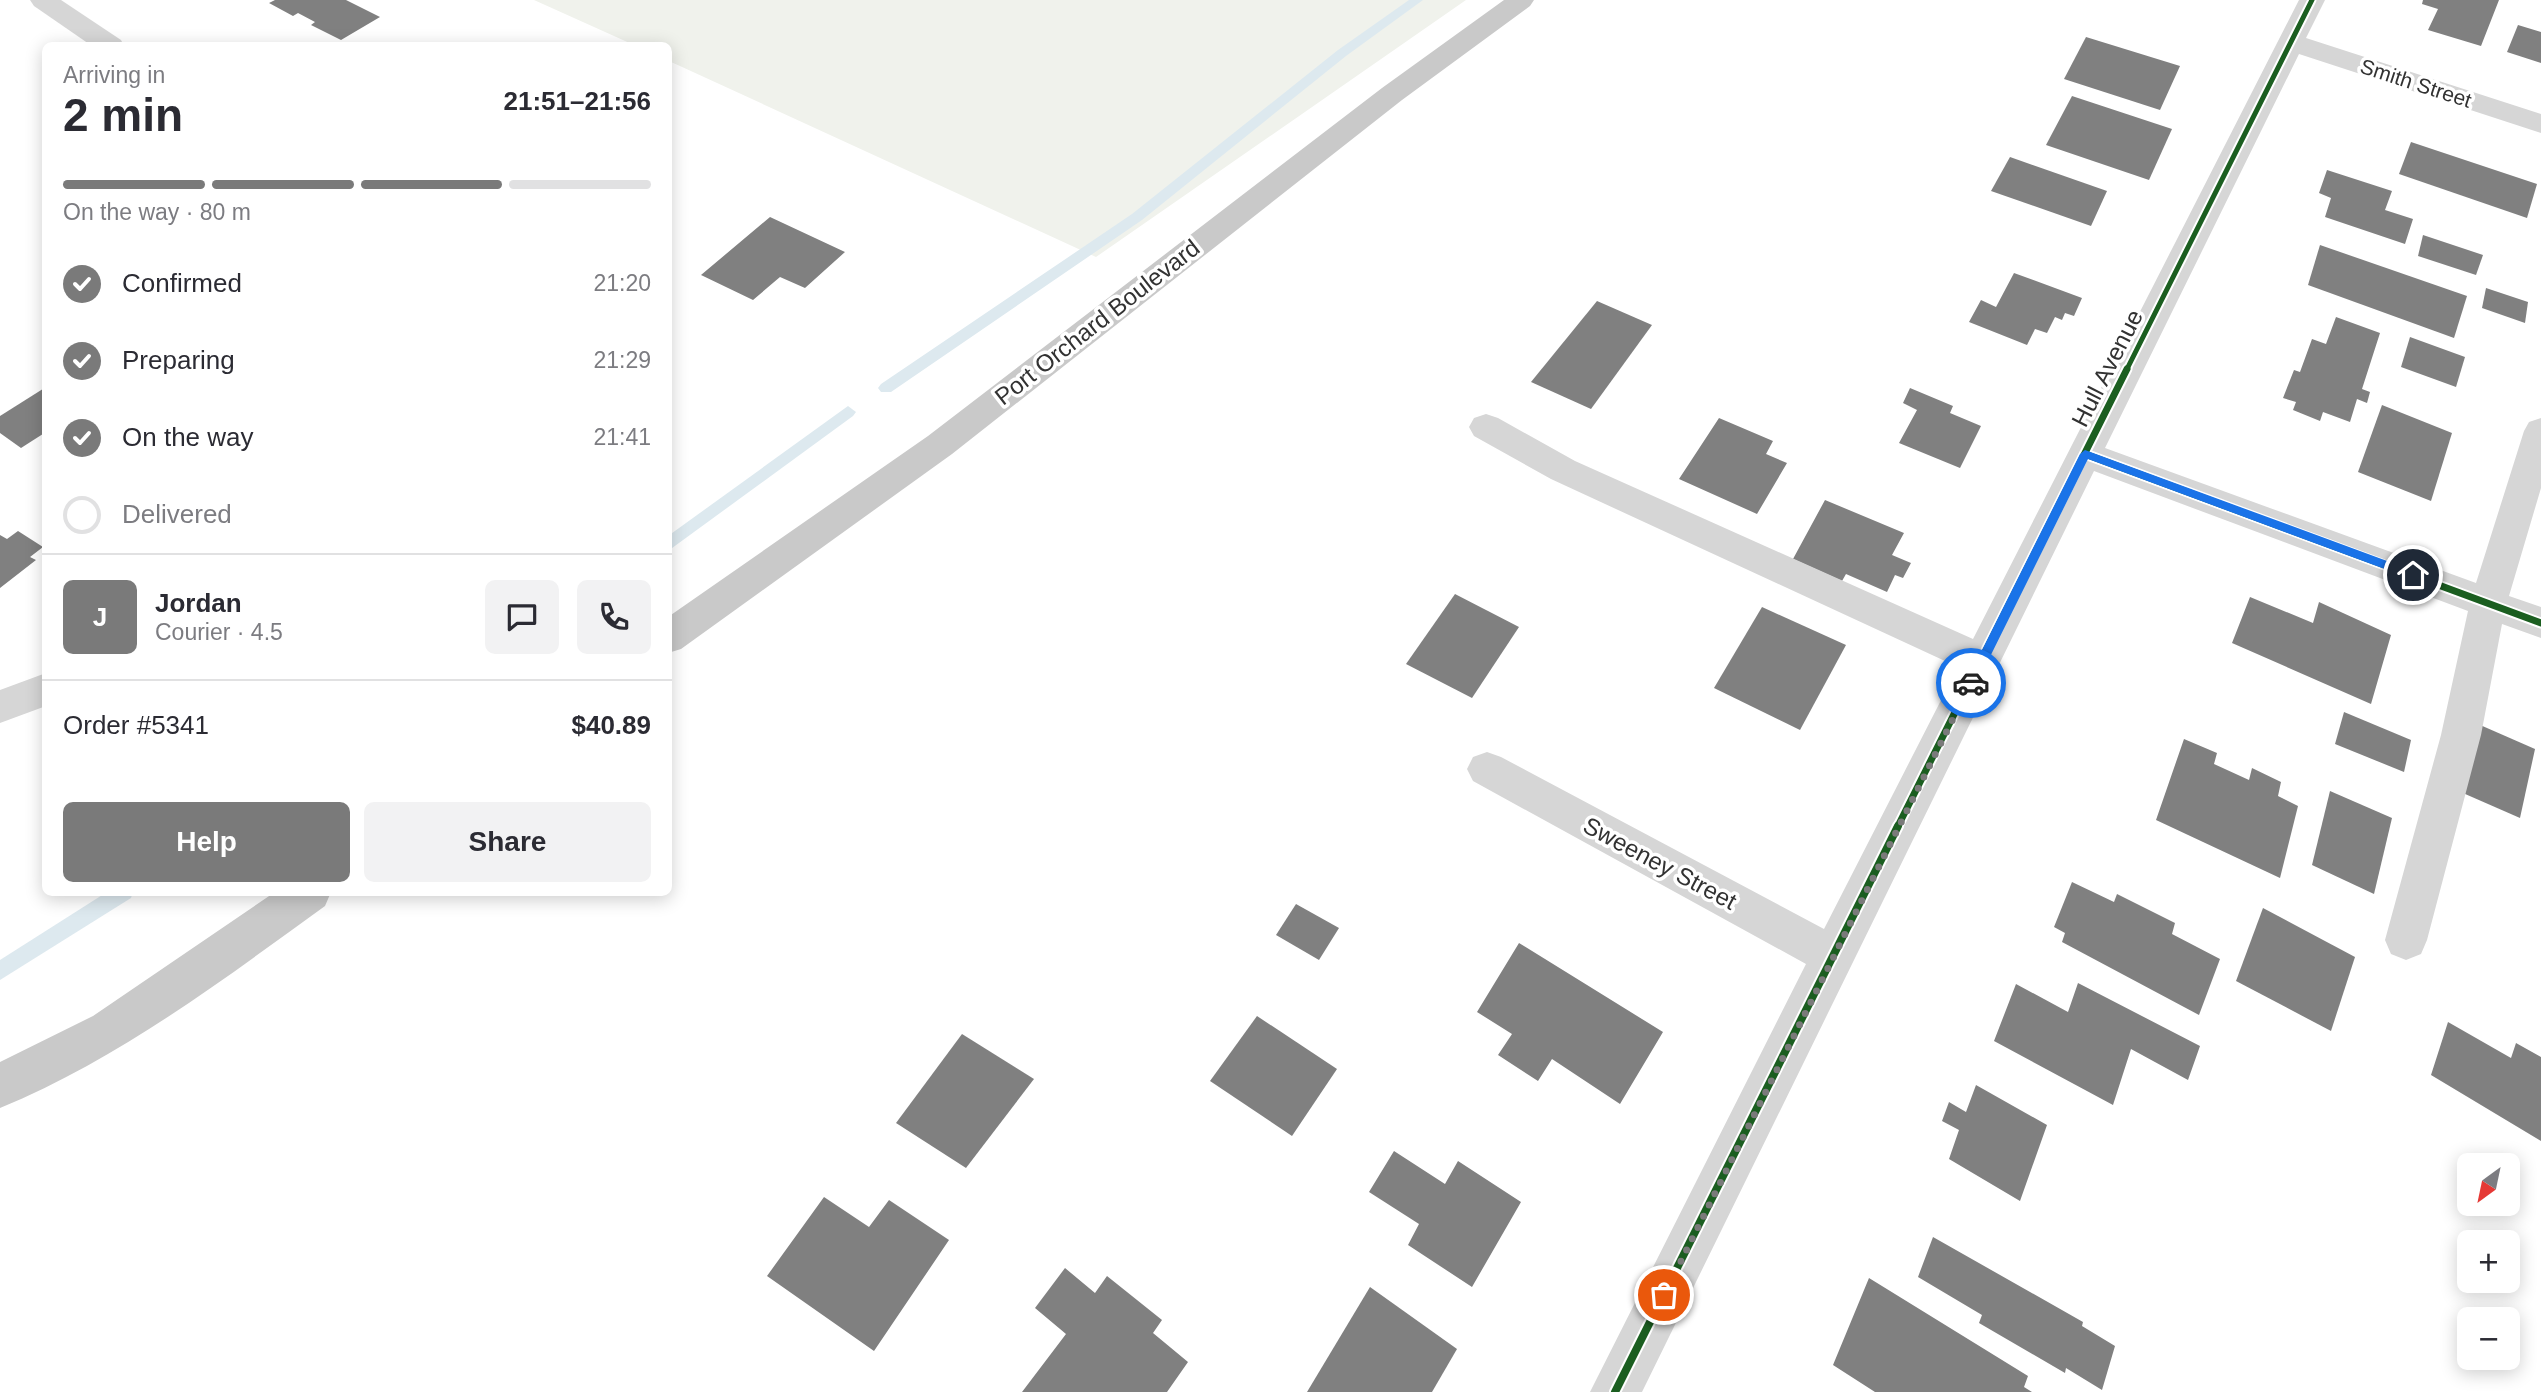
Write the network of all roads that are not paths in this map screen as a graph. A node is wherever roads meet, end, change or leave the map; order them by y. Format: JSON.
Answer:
{"nodes":[{"id":1,"x":43,"y":0,"type":"edge"},
{"id":2,"x":1521,"y":0,"type":"edge"},
{"id":3,"x":2312,"y":0,"type":"edge"},
{"id":4,"x":105,"y":42,"type":"edge"},
{"id":5,"x":2290,"y":42,"type":"junction"},
{"id":6,"x":2541,"y":124,"type":"edge"},
{"id":7,"x":1486,"y":427,"type":"dead end"},
{"id":8,"x":2541,"y":431,"type":"edge"},
{"id":9,"x":2085,"y":454,"type":"junction"},
{"id":10,"x":2488,"y":603,"type":"junction"},
{"id":11,"x":2541,"y":623,"type":"edge"},
{"id":12,"x":672,"y":635,"type":"edge"},
{"id":13,"x":1982,"y":660,"type":"junction"},
{"id":14,"x":42,"y":691,"type":"edge"},
{"id":15,"x":0,"y":707,"type":"edge"},
{"id":16,"x":1487,"y":769,"type":"dead end"},
{"id":17,"x":304,"y":896,"type":"edge"},
{"id":18,"x":2406,"y":940,"type":"dead end"},
{"id":19,"x":1834,"y":957,"type":"junction"},
{"id":20,"x":0,"y":1086,"type":"edge"},
{"id":21,"x":1615,"y":1392,"type":"edge"}],
"edges":[{"from":1,"to":4,"type":"street"},
{"from":2,"to":12,"type":"main road","name":"Port Orchard Boulevard"},
{"from":3,"to":5,"type":"street","name":"Hull Avenue"},
{"from":5,"to":6,"type":"street","name":"Smith Street"},
{"from":5,"to":9,"type":"street","name":"Hull Avenue"},
{"from":7,"to":13,"type":"street"},
{"from":8,"to":10,"type":"street"},
{"from":9,"to":10,"type":"street"},
{"from":9,"to":13,"type":"street","name":"Hull Avenue"},
{"from":10,"to":11,"type":"street"},
{"from":10,"to":18,"type":"street"},
{"from":13,"to":19,"type":"street","name":"Hull Avenue"},
{"from":14,"to":15,"type":"street"},
{"from":16,"to":19,"type":"street","name":"Sweeney Street"},
{"from":17,"to":20,"type":"main road"},
{"from":19,"to":21,"type":"street","name":"Hull Avenue"}]}
